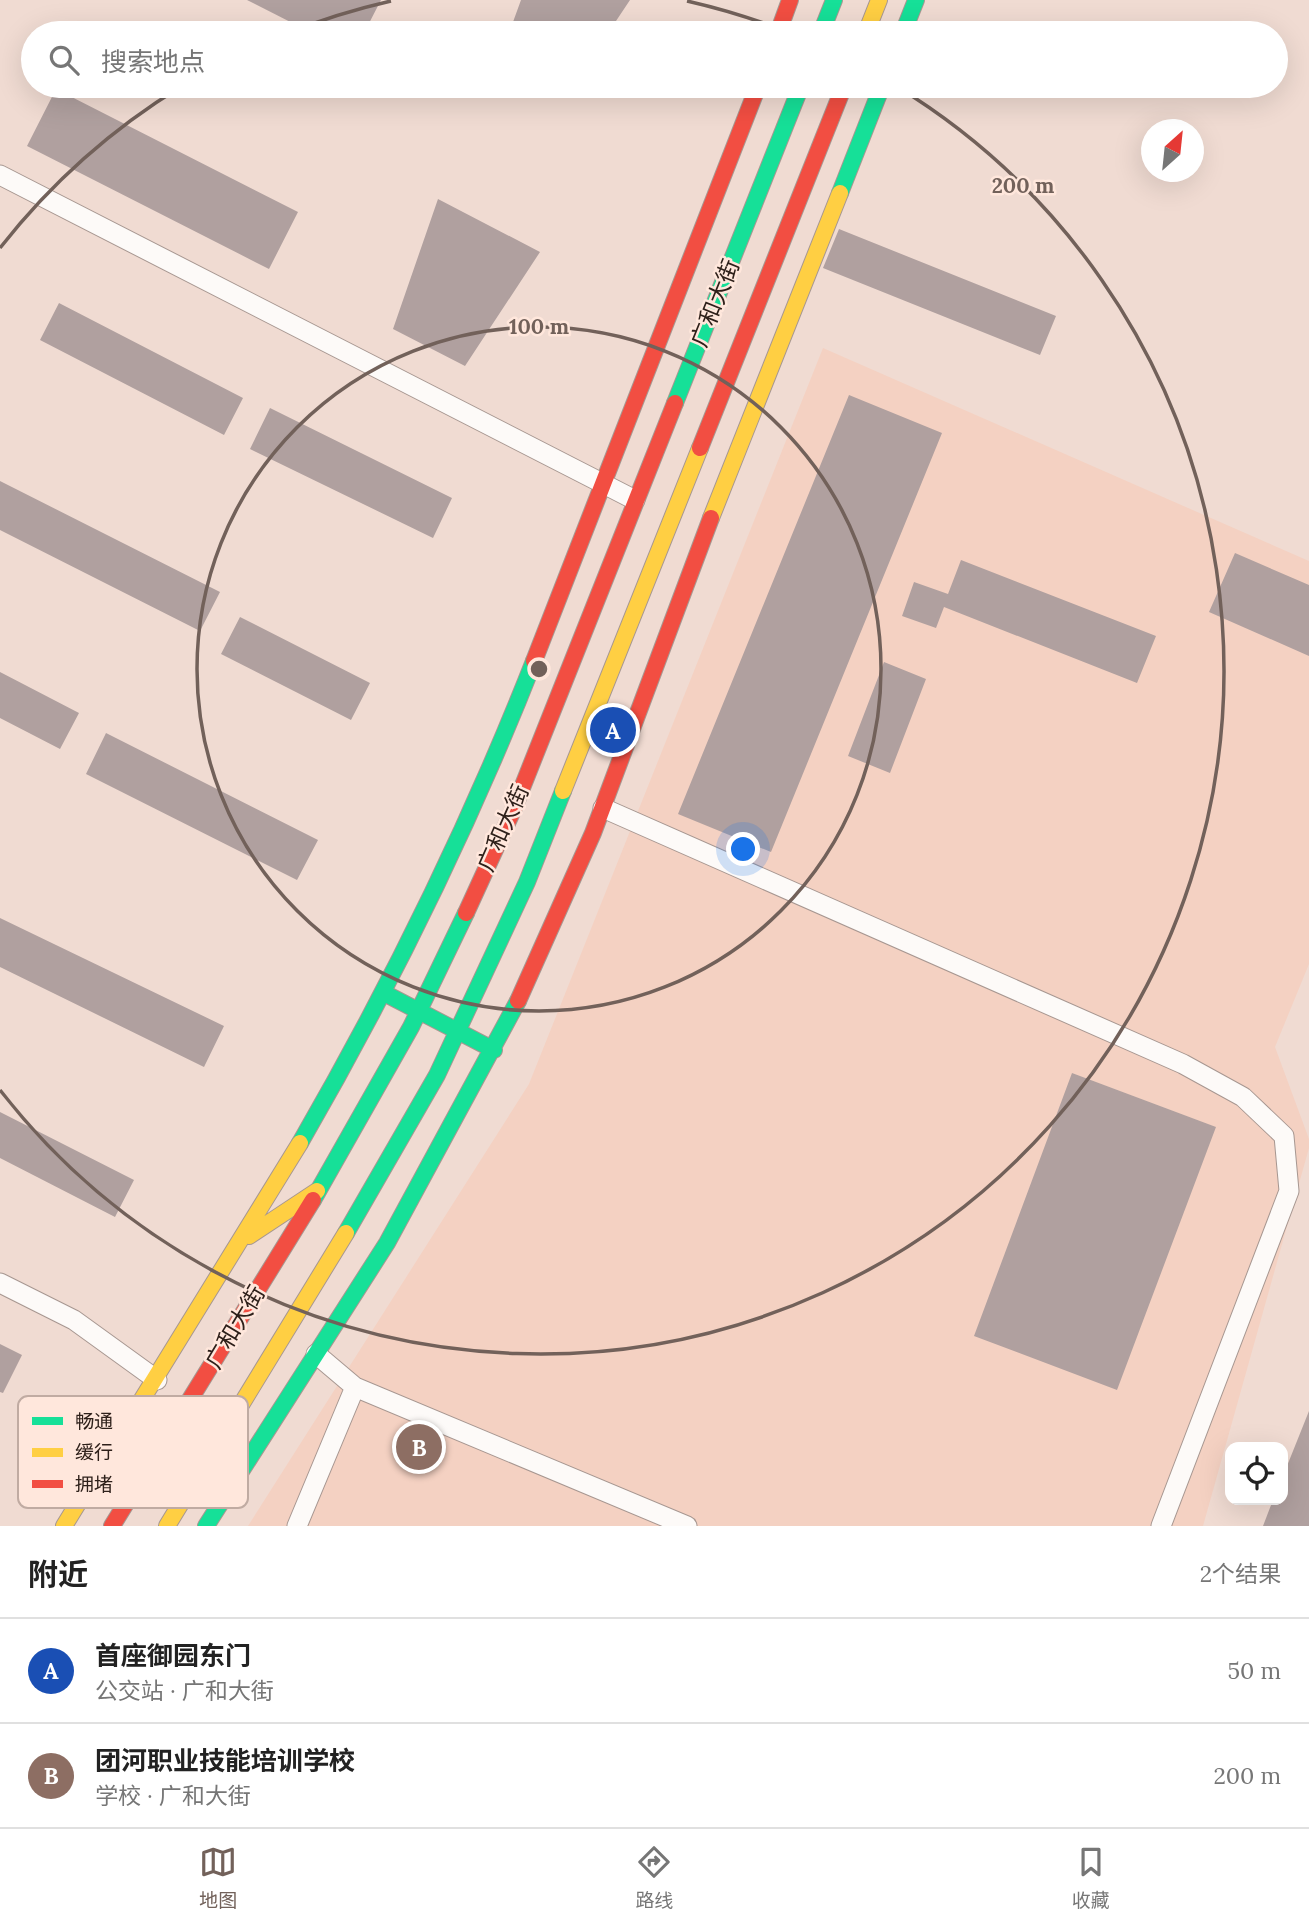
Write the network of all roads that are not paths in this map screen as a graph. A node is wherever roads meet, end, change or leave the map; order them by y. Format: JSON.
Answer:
{"nodes":[{"id":1,"x":790,"y":0,"type":"edge"},
{"id":2,"x":834,"y":0,"type":"edge"},
{"id":3,"x":879,"y":0,"type":"edge"},
{"id":4,"x":916,"y":0,"type":"edge"},
{"id":5,"x":782,"y":21,"type":"edge"},
{"id":6,"x":826,"y":21,"type":"edge"},
{"id":7,"x":871,"y":21,"type":"edge"},
{"id":8,"x":908,"y":21,"type":"edge"},
{"id":9,"x":753,"y":98,"type":"edge"},
{"id":10,"x":797,"y":98,"type":"edge"},
{"id":11,"x":839,"y":98,"type":"edge"},
{"id":12,"x":877,"y":98,"type":"edge"},
{"id":13,"x":0,"y":174,"type":"edge"},
{"id":14,"x":687,"y":480,"type":"junction"},
{"id":15,"x":603,"y":484,"type":"junction"},
{"id":16,"x":635,"y":500,"type":"junction"},
{"id":17,"x":693,"y":564,"type":"junction"},
{"id":18,"x":603,"y":808,"type":"junction"},
{"id":19,"x":384,"y":993,"type":"junction"},
{"id":20,"x":418,"y":1010,"type":"junction"},
{"id":21,"x":457,"y":1031,"type":"junction"},
{"id":22,"x":494,"y":1050,"type":"junction"},
{"id":23,"x":317,"y":1191,"type":"junction"},
{"id":24,"x":242,"y":1241,"type":"junction"},
{"id":25,"x":0,"y":1283,"type":"edge"},
{"id":26,"x":316,"y":1354,"type":"junction"},
{"id":27,"x":157,"y":1380,"type":"junction"},
{"id":28,"x":355,"y":1387,"type":"junction"},
{"id":29,"x":147,"y":1396,"type":"edge"},
{"id":30,"x":192,"y":1396,"type":"edge"},
{"id":31,"x":247,"y":1396,"type":"edge"},
{"id":32,"x":248,"y":1460,"type":"edge"},
{"id":33,"x":75,"y":1508,"type":"edge"},
{"id":34,"x":124,"y":1508,"type":"edge"},
{"id":35,"x":178,"y":1508,"type":"edge"},
{"id":36,"x":218,"y":1508,"type":"edge"},
{"id":37,"x":64,"y":1526,"type":"edge"},
{"id":38,"x":113,"y":1526,"type":"edge"},
{"id":39,"x":167,"y":1526,"type":"edge"},
{"id":40,"x":206,"y":1526,"type":"edge"},
{"id":41,"x":297,"y":1526,"type":"edge"},
{"id":42,"x":687,"y":1526,"type":"edge"},
{"id":43,"x":1161,"y":1526,"type":"edge"}],
"edges":[{"from":1,"to":5,"type":"street"},
{"from":2,"to":6,"type":"street"},
{"from":3,"to":7,"type":"street"},
{"from":4,"to":8,"type":"street"},
{"from":9,"to":15,"type":"street"},
{"from":10,"to":16,"type":"street","name":"广和大街"},
{"from":11,"to":14,"type":"street","name":"广和大街"},
{"from":12,"to":17,"type":"street"},
{"from":13,"to":15,"type":"street"},
{"from":14,"to":17,"type":"street"},
{"from":14,"to":21,"type":"street","name":"广和大街"},
{"from":15,"to":16,"type":"street"},
{"from":15,"to":19,"type":"street"},
{"from":16,"to":20,"type":"street","name":"广和大街"},
{"from":17,"to":18,"type":"street"},
{"from":18,"to":22,"type":"street"},
{"from":18,"to":43,"type":"street"},
{"from":19,"to":20,"type":"street"},
{"from":19,"to":24,"type":"street"},
{"from":20,"to":21,"type":"street"},
{"from":20,"to":23,"type":"street","name":"广和大街"},
{"from":21,"to":22,"type":"street"},
{"from":21,"to":31,"type":"street","name":"广和大街"},
{"from":22,"to":26,"type":"street"},
{"from":23,"to":24,"type":"street"},
{"from":23,"to":30,"type":"street","name":"广和大街"},
{"from":24,"to":27,"type":"street"},
{"from":25,"to":27,"type":"street"},
{"from":26,"to":28,"type":"street"},
{"from":26,"to":32,"type":"street"},
{"from":27,"to":29,"type":"street"},
{"from":28,"to":41,"type":"street"},
{"from":28,"to":42,"type":"street"},
{"from":33,"to":37,"type":"street"},
{"from":34,"to":38,"type":"street","name":"广和大街"},
{"from":35,"to":39,"type":"street","name":"广和大街"},
{"from":36,"to":40,"type":"street"}]}
